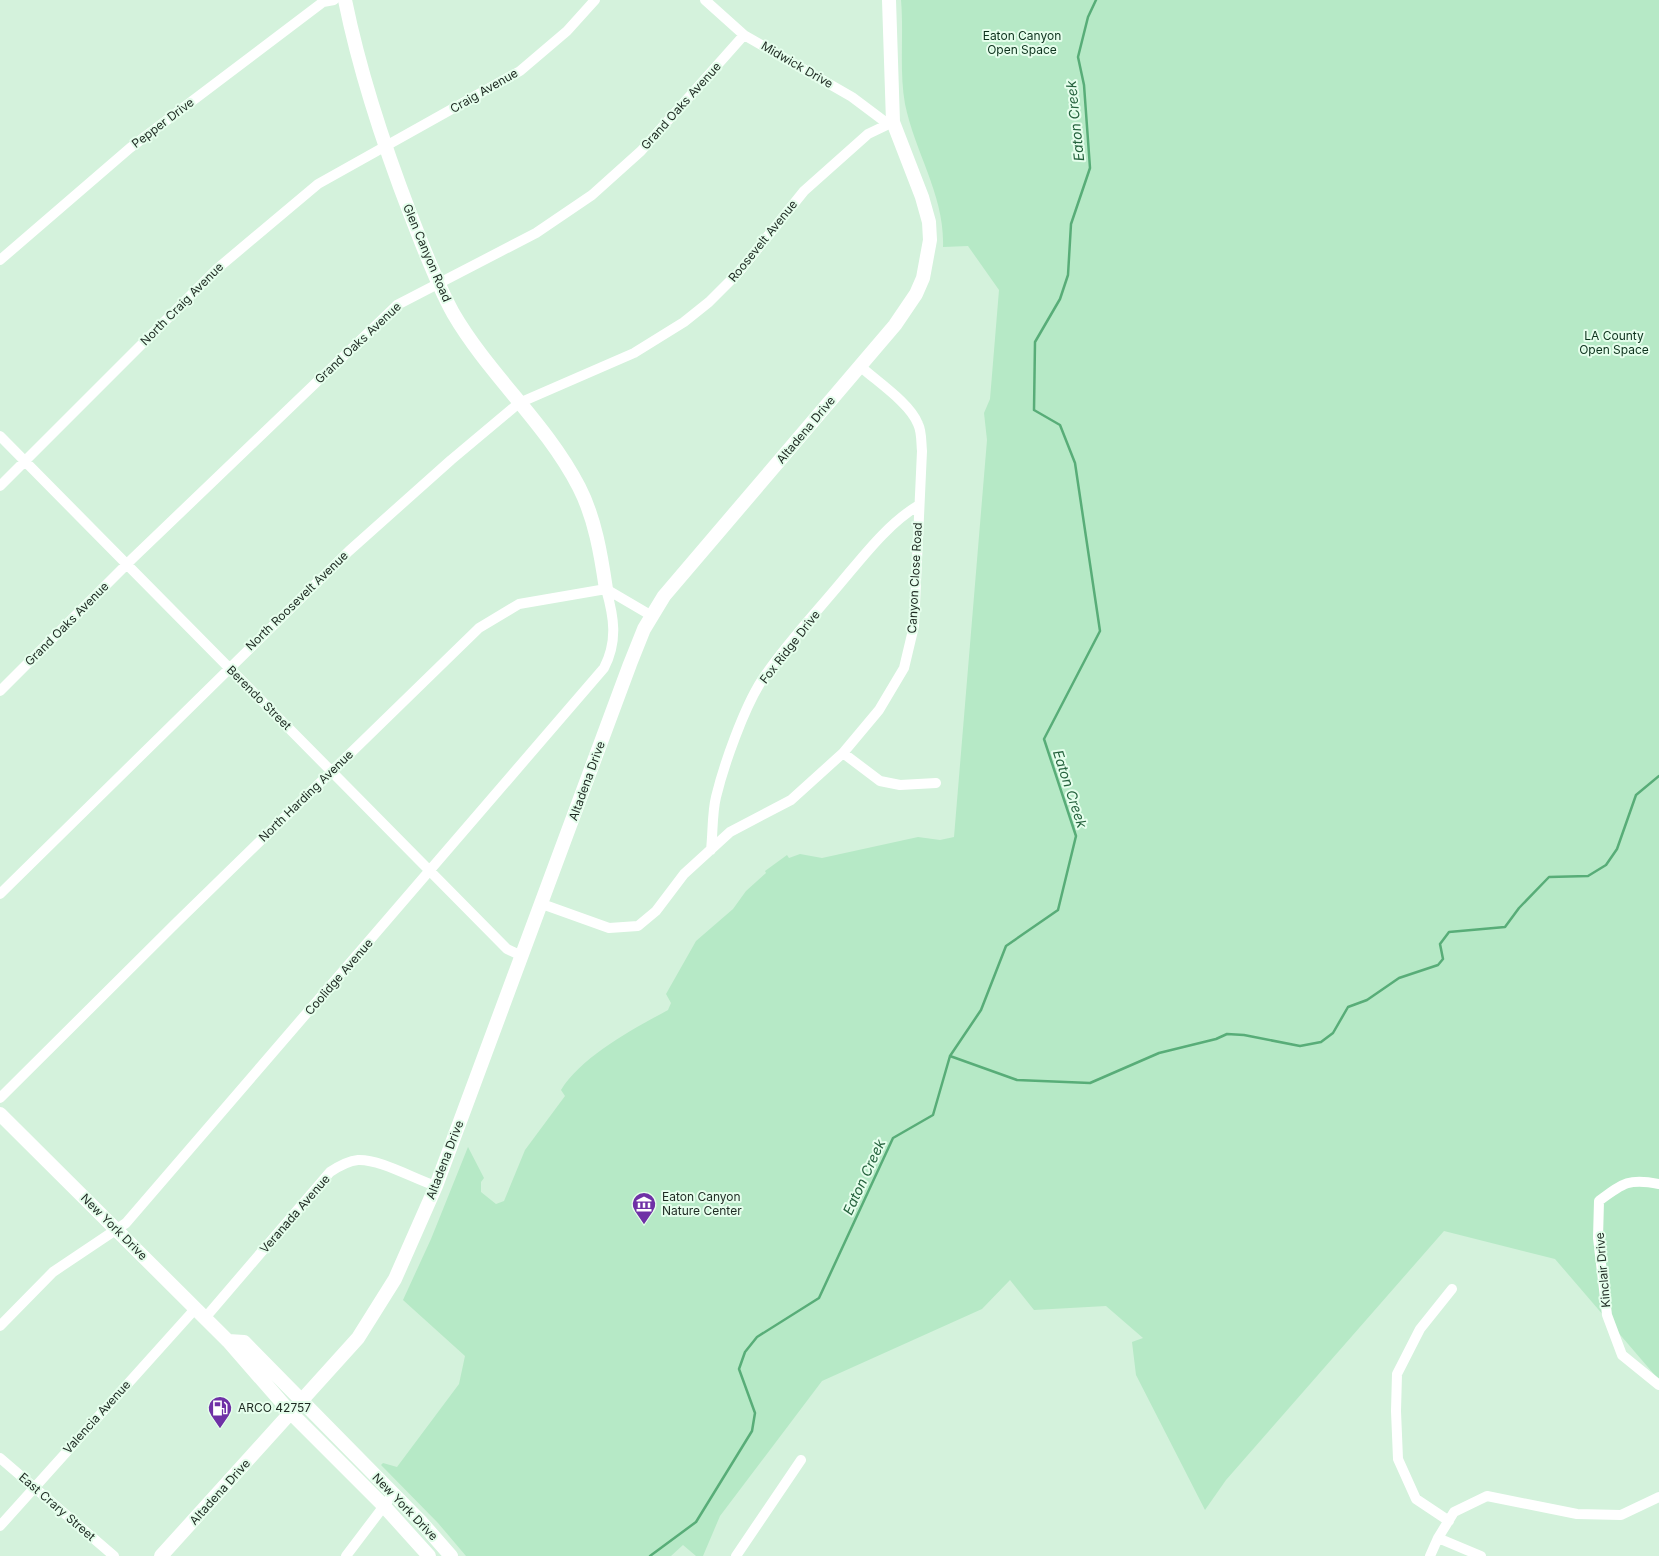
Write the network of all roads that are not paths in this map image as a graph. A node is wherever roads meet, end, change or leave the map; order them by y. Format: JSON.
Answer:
{"nodes":[{"id":1,"x":334,"y":0,"type":"edge"},
{"id":2,"x":345,"y":0,"type":"edge"},
{"id":3,"x":595,"y":0,"type":"edge"},
{"id":4,"x":705,"y":0,"type":"edge"},
{"id":5,"x":889,"y":0,"type":"edge"},
{"id":6,"x":744,"y":34,"type":"junction"},
{"id":7,"x":893,"y":122,"type":"junction"},
{"id":8,"x":384,"y":148,"type":"junction"},
{"id":9,"x":0,"y":260,"type":"edge"},
{"id":10,"x":438,"y":285,"type":"junction"},
{"id":11,"x":860,"y":366,"type":"junction"},
{"id":12,"x":519,"y":403,"type":"junction"},
{"id":13,"x":0,"y":436,"type":"edge"},
{"id":14,"x":25,"y":461,"type":"junction"},
{"id":15,"x":0,"y":486,"type":"edge"},
{"id":16,"x":919,"y":505,"type":"junction"},
{"id":17,"x":126,"y":564,"type":"junction"},
{"id":18,"x":606,"y":589,"type":"junction"},
{"id":19,"x":652,"y":616,"type":"junction"},
{"id":20,"x":229,"y":667,"type":"junction"},
{"id":21,"x":0,"y":691,"type":"edge"},
{"id":22,"x":843,"y":753,"type":"junction"},
{"id":23,"x":332,"y":771,"type":"junction"},
{"id":24,"x":936,"y":783,"type":"dead end"},
{"id":25,"x":711,"y":850,"type":"junction"},
{"id":26,"x":431,"y":870,"type":"junction"},
{"id":27,"x":0,"y":894,"type":"edge"},
{"id":28,"x":542,"y":904,"type":"junction"},
{"id":29,"x":522,"y":956,"type":"junction"},
{"id":30,"x":0,"y":1098,"type":"edge"},
{"id":31,"x":0,"y":1114,"type":"edge"},
{"id":32,"x":1659,"y":1184,"type":"edge"},
{"id":33,"x":436,"y":1186,"type":"junction"},
{"id":34,"x":115,"y":1229,"type":"junction"},
{"id":35,"x":1452,"y":1289,"type":"dead end"},
{"id":36,"x":200,"y":1314,"type":"junction"},
{"id":37,"x":0,"y":1326,"type":"edge"},
{"id":38,"x":228,"y":1341,"type":"junction"},
{"id":39,"x":1659,"y":1385,"type":"edge"},
{"id":40,"x":300,"y":1401,"type":"junction"},
{"id":41,"x":291,"y":1413,"type":"junction"},
{"id":42,"x":0,"y":1458,"type":"edge"},
{"id":43,"x":801,"y":1460,"type":"dead end"},
{"id":44,"x":35,"y":1487,"type":"junction"},
{"id":45,"x":393,"y":1494,"type":"junction"},
{"id":46,"x":1659,"y":1497,"type":"edge"},
{"id":47,"x":384,"y":1505,"type":"junction"},
{"id":48,"x":1449,"y":1521,"type":"junction"},
{"id":49,"x":0,"y":1526,"type":"edge"},
{"id":50,"x":1438,"y":1538,"type":"junction"},
{"id":51,"x":114,"y":1556,"type":"edge"},
{"id":52,"x":161,"y":1556,"type":"edge"},
{"id":53,"x":346,"y":1556,"type":"edge"},
{"id":54,"x":430,"y":1556,"type":"edge"},
{"id":55,"x":451,"y":1556,"type":"edge"},
{"id":56,"x":736,"y":1556,"type":"edge"},
{"id":57,"x":1430,"y":1556,"type":"edge"},
{"id":58,"x":1481,"y":1556,"type":"edge"}],
"edges":[{"from":1,"to":9,"type":"street","name":"Pepper Drive"},
{"from":2,"to":8,"type":"main road","name":"Glen Canyon Road"},
{"from":3,"to":8,"type":"street","name":"Craig Avenue"},
{"from":4,"to":6,"type":"street","name":"Midwick Drive"},
{"from":5,"to":7,"type":"main road","name":"Altadena Drive"},
{"from":6,"to":7,"type":"street","name":"Midwick Drive"},
{"from":6,"to":10,"type":"street","name":"Grand Oaks Avenue"},
{"from":7,"to":11,"type":"main road","name":"Altadena Drive"},
{"from":7,"to":12,"type":"street","name":"Roosevelt Avenue"},
{"from":8,"to":10,"type":"main road","name":"Glen Canyon Road"},
{"from":8,"to":14,"type":"street","name":"North Craig Avenue"},
{"from":10,"to":12,"type":"main road","name":"Glen Canyon Road"},
{"from":10,"to":17,"type":"street","name":"Grand Oaks Avenue"},
{"from":11,"to":16,"type":"street","name":"Canyon Close Road"},
{"from":11,"to":19,"type":"main road","name":"Altadena Drive"},
{"from":12,"to":18,"type":"main road","name":"Glen Canyon Road"},
{"from":12,"to":20,"type":"street","name":"North Roosevelt Avenue"},
{"from":13,"to":14,"type":"street","name":"Berendo Street"},
{"from":14,"to":15,"type":"street","name":"North Craig Avenue"},
{"from":14,"to":17,"type":"street","name":"Berendo Street"},
{"from":16,"to":22,"type":"street","name":"Canyon Close Road"},
{"from":16,"to":25,"type":"street","name":"Fox Ridge Drive"},
{"from":17,"to":20,"type":"street","name":"Berendo Street"},
{"from":17,"to":21,"type":"street","name":"Grand Oaks Avenue"},
{"from":18,"to":19,"type":"street"},
{"from":18,"to":23,"type":"street","name":"North Harding Avenue"},
{"from":18,"to":26,"type":"street","name":"Coolidge Avenue"},
{"from":19,"to":28,"type":"main road","name":"Altadena Drive"},
{"from":20,"to":23,"type":"street","name":"Berendo Street"},
{"from":20,"to":27,"type":"street","name":"North Roosevelt Avenue"},
{"from":22,"to":24,"type":"street"},
{"from":22,"to":25,"type":"street","name":"Canyon Close Road"},
{"from":23,"to":26,"type":"street","name":"Berendo Street"},
{"from":23,"to":30,"type":"street","name":"North Harding Avenue"},
{"from":25,"to":28,"type":"street","name":"Canyon Close Road"},
{"from":26,"to":29,"type":"street","name":"Berendo Street"},
{"from":26,"to":34,"type":"street","name":"Coolidge Avenue"},
{"from":28,"to":29,"type":"main road","name":"Altadena Drive"},
{"from":29,"to":33,"type":"main road","name":"Altadena Drive"},
{"from":31,"to":34,"type":"main road","name":"New York Drive"},
{"from":32,"to":39,"type":"street","name":"Kinclair Drive"},
{"from":33,"to":36,"type":"street","name":"Veranada Avenue"},
{"from":33,"to":40,"type":"main road","name":"Altadena Drive"},
{"from":34,"to":36,"type":"main road","name":"New York Drive"},
{"from":34,"to":37,"type":"street","name":"Coolidge Avenue"},
{"from":35,"to":48,"type":"street"},
{"from":36,"to":38,"type":"main road","name":"New York Drive"},
{"from":36,"to":44,"type":"street","name":"Valencia Avenue"},
{"from":38,"to":40,"type":"main road","name":"New York Drive"},
{"from":38,"to":41,"type":"main road","name":"New York Drive"},
{"from":40,"to":41,"type":"main road","name":"Altadena Drive"},
{"from":40,"to":45,"type":"main road","name":"New York Drive"},
{"from":41,"to":47,"type":"main road","name":"New York Drive"},
{"from":41,"to":52,"type":"main road","name":"Altadena Drive"},
{"from":42,"to":44,"type":"street","name":"East Crary Street"},
{"from":43,"to":56,"type":"street"},
{"from":44,"to":49,"type":"street","name":"Valencia Avenue"},
{"from":44,"to":51,"type":"street","name":"East Crary Street"},
{"from":45,"to":47,"type":"street"},
{"from":45,"to":55,"type":"main road","name":"New York Drive"},
{"from":46,"to":48,"type":"street"},
{"from":47,"to":53,"type":"street"},
{"from":47,"to":54,"type":"main road","name":"New York Drive"},
{"from":48,"to":50,"type":"street"},
{"from":50,"to":57,"type":"street"},
{"from":50,"to":58,"type":"street"}]}
